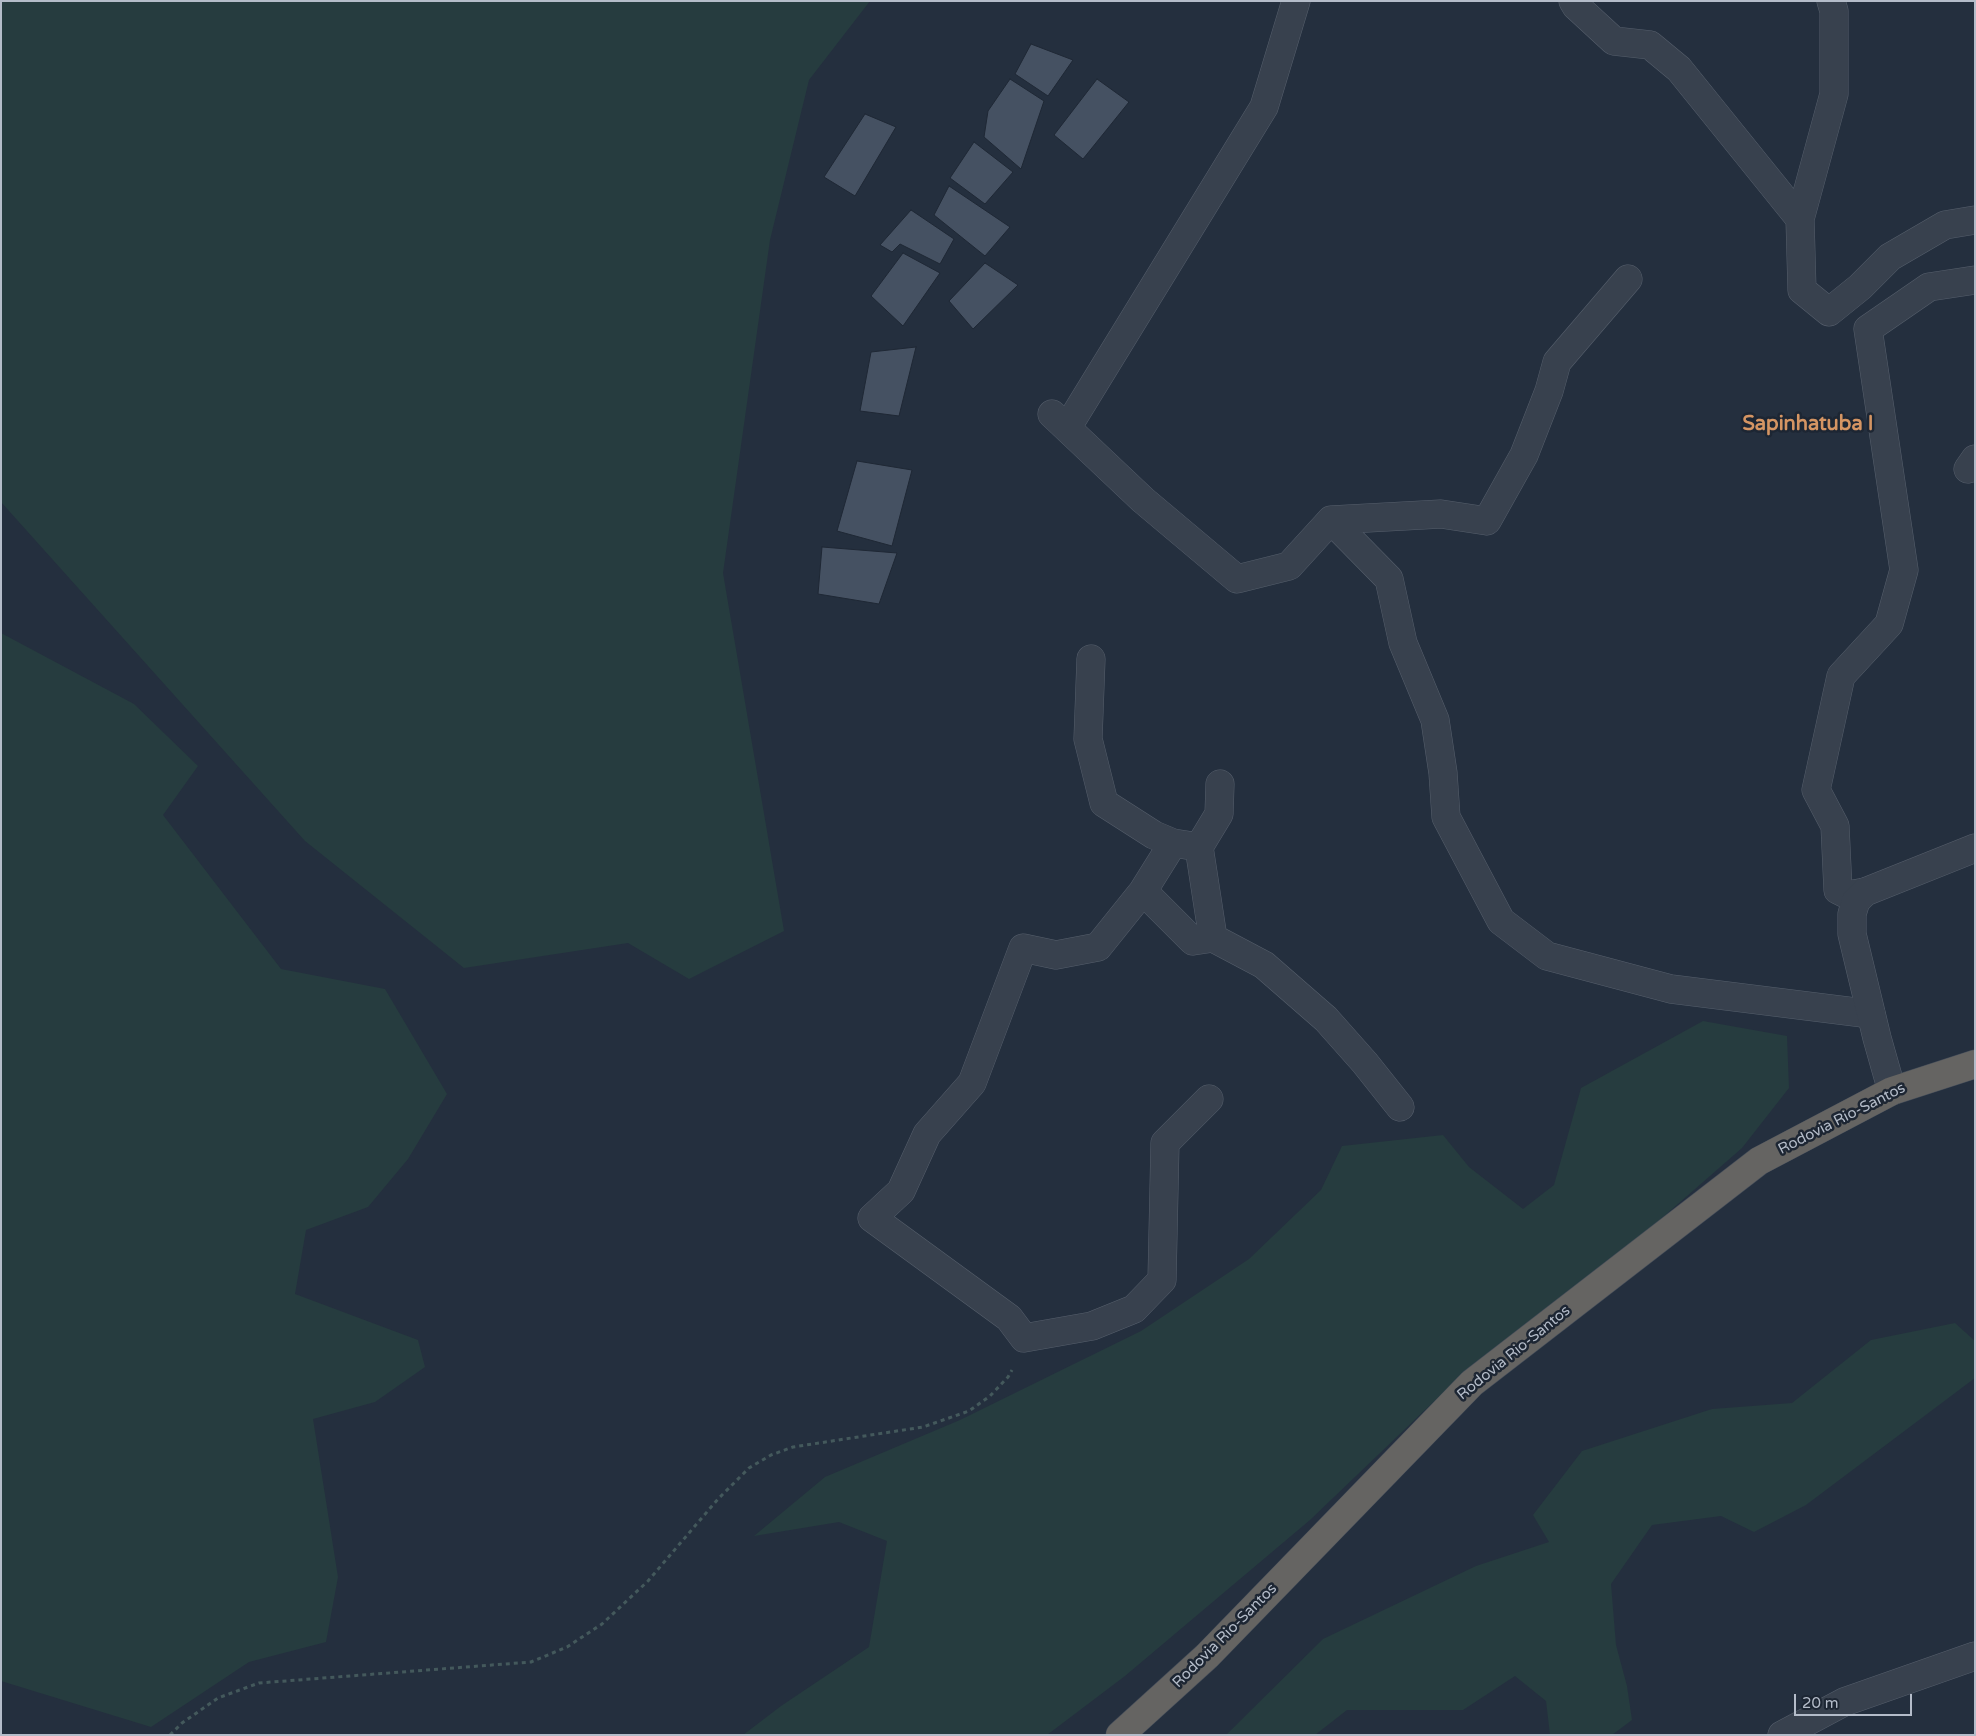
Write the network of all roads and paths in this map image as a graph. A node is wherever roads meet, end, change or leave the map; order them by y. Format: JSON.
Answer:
{"nodes":[{"id":1,"x":1296,"y":1,"type":"edge"},
{"id":2,"x":1573,"y":1,"type":"edge"},
{"id":3,"x":1831,"y":1,"type":"edge"},
{"id":4,"x":1800,"y":219,"type":"junction"},
{"id":5,"x":1975,"y":220,"type":"edge"},
{"id":6,"x":1628,"y":279,"type":"dead end"},
{"id":7,"x":1975,"y":280,"type":"edge"},
{"id":8,"x":1331,"y":520,"type":"junction"},
{"id":9,"x":1091,"y":659,"type":"dead end"},
{"id":10,"x":1220,"y":784,"type":"dead end"},
{"id":11,"x":1173,"y":843,"type":"junction"},
{"id":12,"x":1199,"y":847,"type":"junction"},
{"id":13,"x":1975,"y":848,"type":"edge"},
{"id":14,"x":1143,"y":891,"type":"junction"},
{"id":15,"x":1865,"y":892,"type":"junction"},
{"id":16,"x":1213,"y":938,"type":"junction"},
{"id":17,"x":1871,"y":1014,"type":"junction"},
{"id":18,"x":1975,"y":1064,"type":"edge"},
{"id":19,"x":1892,"y":1091,"type":"junction"},
{"id":20,"x":1209,"y":1099,"type":"dead end"},
{"id":21,"x":1400,"y":1107,"type":"dead end"},
{"id":22,"x":1024,"y":1338,"type":"junction"},
{"id":23,"x":1975,"y":1656,"type":"edge"},
{"id":24,"x":170,"y":1735,"type":"edge"},
{"id":25,"x":1120,"y":1735,"type":"edge"},
{"id":26,"x":1782,"y":1735,"type":"edge"}],
"edges":[{"from":1,"to":8,"type":"street"},
{"from":2,"to":4,"type":"street"},
{"from":3,"to":4,"type":"street"},
{"from":4,"to":5,"type":"street"},
{"from":6,"to":8,"type":"street"},
{"from":7,"to":15,"type":"street"},
{"from":8,"to":17,"type":"street"},
{"from":9,"to":11,"type":"street"},
{"from":10,"to":12,"type":"street"},
{"from":11,"to":12,"type":"street"},
{"from":11,"to":14,"type":"street"},
{"from":12,"to":16,"type":"street"},
{"from":13,"to":15,"type":"street"},
{"from":14,"to":16,"type":"street"},
{"from":14,"to":22,"type":"street"},
{"from":15,"to":17,"type":"street"},
{"from":16,"to":21,"type":"street"},
{"from":17,"to":19,"type":"street"},
{"from":18,"to":19,"type":"highway","name":"Rodovia Rio-Santos"},
{"from":19,"to":25,"type":"highway","name":"Rodovia Rio-Santos"},
{"from":20,"to":22,"type":"street"},
{"from":22,"to":24,"type":"path"},
{"from":23,"to":26,"type":"street"}]}
